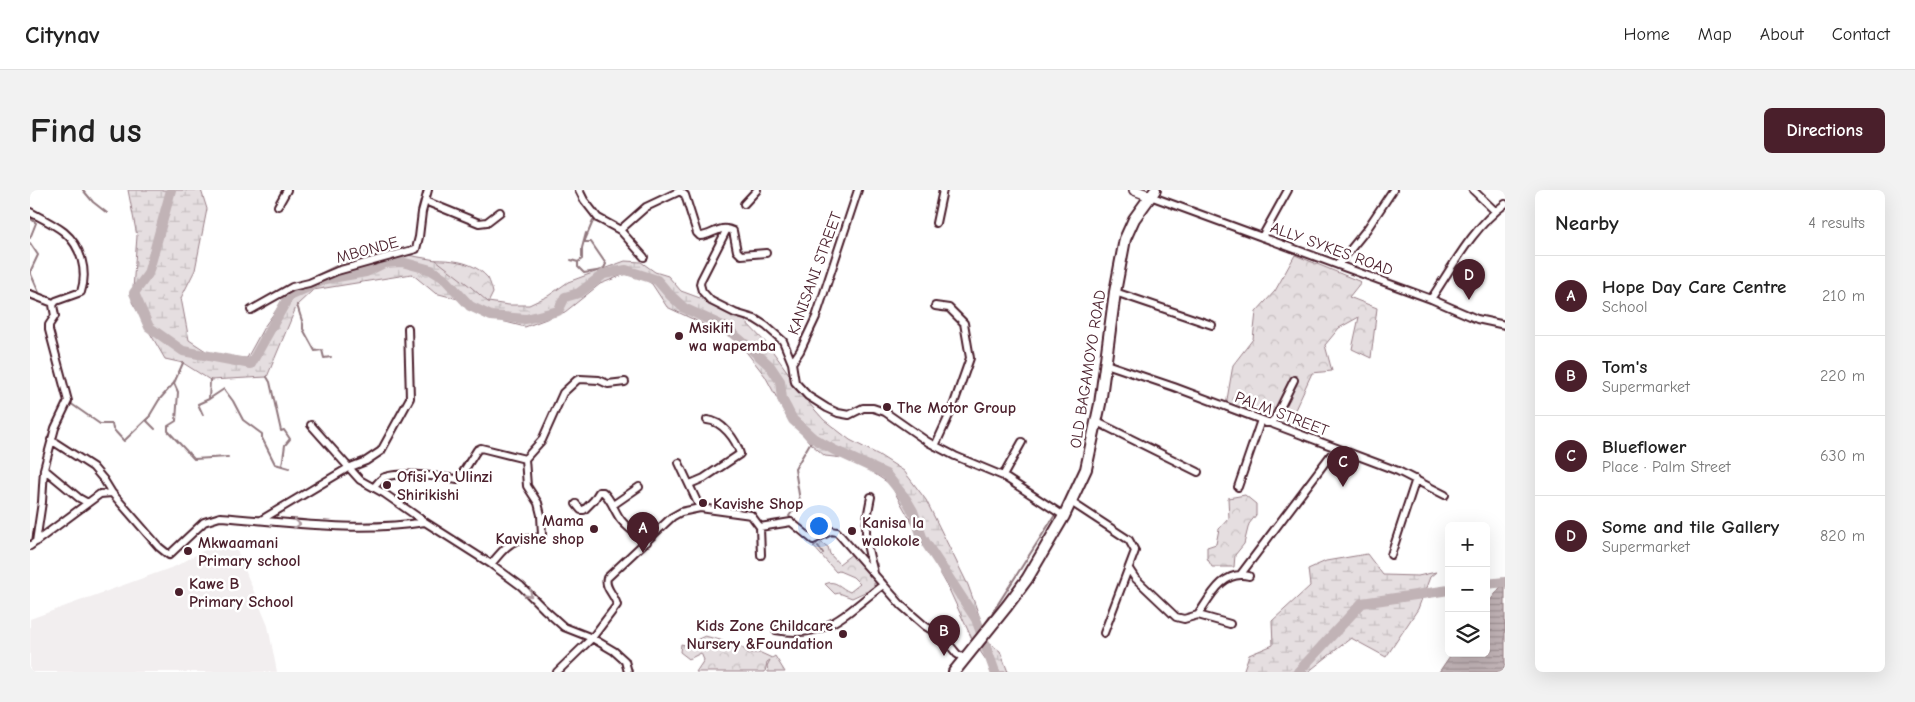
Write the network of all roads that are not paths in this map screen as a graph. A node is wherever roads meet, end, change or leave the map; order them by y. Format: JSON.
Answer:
{"nodes":[{"id":1,"x":287,"y":190,"type":"edge"},
{"id":2,"x":428,"y":190,"type":"edge"},
{"id":3,"x":757,"y":190,"type":"edge"},
{"id":4,"x":858,"y":190,"type":"edge"},
{"id":5,"x":943,"y":190,"type":"edge"},
{"id":6,"x":1134,"y":190,"type":"edge"},
{"id":7,"x":1288,"y":190,"type":"edge"},
{"id":8,"x":1393,"y":190,"type":"edge"},
{"id":9,"x":1473,"y":190,"type":"edge"},
{"id":10,"x":581,"y":191,"type":"edge"},
{"id":11,"x":1152,"y":193,"type":"edge"},
{"id":12,"x":424,"y":201,"type":"junction"},
{"id":13,"x":744,"y":204,"type":"dead end"},
{"id":14,"x":1505,"y":204,"type":"edge"},
{"id":15,"x":278,"y":206,"type":"dead end"},
{"id":16,"x":1494,"y":211,"type":"junction"},
{"id":17,"x":30,"y":212,"type":"edge"},
{"id":18,"x":500,"y":212,"type":"dead end"},
{"id":19,"x":936,"y":223,"type":"dead end"},
{"id":20,"x":727,"y":229,"type":"junction"},
{"id":21,"x":620,"y":230,"type":"junction"},
{"id":22,"x":1262,"y":237,"type":"junction"},
{"id":23,"x":766,"y":254,"type":"dead end"},
{"id":24,"x":644,"y":257,"type":"dead end"},
{"id":25,"x":1338,"y":265,"type":"junction"},
{"id":26,"x":1115,"y":292,"type":"junction"},
{"id":27,"x":30,"y":294,"type":"edge"},
{"id":28,"x":1431,"y":299,"type":"junction"},
{"id":29,"x":53,"y":302,"type":"junction"},
{"id":30,"x":935,"y":306,"type":"dead end"},
{"id":31,"x":251,"y":310,"type":"dead end"},
{"id":32,"x":1212,"y":325,"type":"dead end"},
{"id":33,"x":1505,"y":325,"type":"edge"},
{"id":34,"x":408,"y":328,"type":"dead end"},
{"id":35,"x":792,"y":363,"type":"junction"},
{"id":36,"x":1106,"y":364,"type":"junction"},
{"id":37,"x":1294,"y":380,"type":"dead end"},
{"id":38,"x":625,"y":382,"type":"dead end"},
{"id":39,"x":707,"y":420,"type":"dead end"},
{"id":40,"x":1264,"y":421,"type":"junction"},
{"id":41,"x":1097,"y":422,"type":"junction"},
{"id":42,"x":310,"y":425,"type":"dead end"},
{"id":43,"x":51,"y":440,"type":"junction"},
{"id":44,"x":1022,"y":442,"type":"dead end"},
{"id":45,"x":935,"y":446,"type":"junction"},
{"id":46,"x":1336,"y":448,"type":"junction"},
{"id":47,"x":525,"y":459,"type":"junction"},
{"id":48,"x":679,"y":463,"type":"dead end"},
{"id":49,"x":348,"y":468,"type":"junction"},
{"id":50,"x":44,"y":469,"type":"junction"},
{"id":51,"x":1198,"y":472,"type":"dead end"},
{"id":52,"x":1003,"y":476,"type":"junction"},
{"id":53,"x":1416,"y":479,"type":"junction"},
{"id":54,"x":690,"y":484,"type":"junction"},
{"id":55,"x":374,"y":487,"type":"junction"},
{"id":56,"x":639,"y":487,"type":"dead end"},
{"id":57,"x":1238,"y":487,"type":"dead end"},
{"id":58,"x":112,"y":493,"type":"junction"},
{"id":59,"x":1445,"y":495,"type":"dead end"},
{"id":60,"x":871,"y":497,"type":"dead end"},
{"id":61,"x":1071,"y":502,"type":"junction"},
{"id":62,"x":88,"y":503,"type":"junction"},
{"id":63,"x":576,"y":504,"type":"dead end"},
{"id":64,"x":613,"y":505,"type":"junction"},
{"id":65,"x":700,"y":508,"type":"junction"},
{"id":66,"x":1064,"y":516,"type":"junction"},
{"id":67,"x":261,"y":520,"type":"junction"},
{"id":68,"x":425,"y":522,"type":"junction"},
{"id":69,"x":760,"y":527,"type":"junction"},
{"id":70,"x":647,"y":542,"type":"junction"},
{"id":71,"x":33,"y":544,"type":"edge"},
{"id":72,"x":760,"y":555,"type":"dead end"},
{"id":73,"x":1391,"y":555,"type":"dead end"},
{"id":74,"x":491,"y":564,"type":"junction"},
{"id":75,"x":1129,"y":570,"type":"junction"},
{"id":76,"x":874,"y":573,"type":"junction"},
{"id":77,"x":1241,"y":574,"type":"junction"},
{"id":78,"x":1249,"y":576,"type":"dead end"},
{"id":79,"x":883,"y":585,"type":"junction"},
{"id":80,"x":1198,"y":616,"type":"junction"},
{"id":81,"x":1230,"y":624,"type":"dead end"},
{"id":82,"x":776,"y":630,"type":"dead end"},
{"id":83,"x":1104,"y":633,"type":"dead end"},
{"id":84,"x":592,"y":638,"type":"junction"},
{"id":85,"x":965,"y":659,"type":"junction"},
{"id":86,"x":558,"y":672,"type":"edge"},
{"id":87,"x":628,"y":672,"type":"edge"},
{"id":88,"x":954,"y":672,"type":"edge"}],
"edges":[{"from":1,"to":15,"type":"street"},
{"from":2,"to":12,"type":"street","name":"MBONDE"},
{"from":3,"to":13,"type":"street"},
{"from":4,"to":35,"type":"street","name":"KANISANI STREET"},
{"from":5,"to":19,"type":"street"},
{"from":6,"to":11,"type":"main road"},
{"from":7,"to":22,"type":"street"},
{"from":8,"to":25,"type":"street"},
{"from":9,"to":16,"type":"street"},
{"from":10,"to":21,"type":"street"},
{"from":11,"to":22,"type":"street","name":"ALLY SYKES ROAD"},
{"from":11,"to":26,"type":"main road","name":"OLD BAGAMOYO ROAD"},
{"from":12,"to":18,"type":"street"},
{"from":12,"to":31,"type":"street","name":"MBONDE"},
{"from":14,"to":16,"type":"street"},
{"from":16,"to":28,"type":"street"},
{"from":17,"to":29,"type":"street"},
{"from":20,"to":21,"type":"street"},
{"from":20,"to":23,"type":"street"},
{"from":20,"to":35,"type":"street"},
{"from":21,"to":24,"type":"street"},
{"from":22,"to":25,"type":"street","name":"ALLY SYKES ROAD"},
{"from":25,"to":28,"type":"street","name":"ALLY SYKES ROAD"},
{"from":26,"to":32,"type":"street"},
{"from":26,"to":36,"type":"main road","name":"OLD BAGAMOYO ROAD"},
{"from":27,"to":29,"type":"street"},
{"from":28,"to":33,"type":"street","name":"ALLY SYKES ROAD"},
{"from":29,"to":43,"type":"street"},
{"from":30,"to":45,"type":"street"},
{"from":34,"to":49,"type":"street"},
{"from":35,"to":45,"type":"street"},
{"from":36,"to":40,"type":"street","name":"PALM STREET"},
{"from":36,"to":41,"type":"main road","name":"OLD BAGAMOYO ROAD"},
{"from":37,"to":40,"type":"street"},
{"from":38,"to":47,"type":"street"},
{"from":39,"to":54,"type":"street"},
{"from":40,"to":46,"type":"street","name":"PALM STREET"},
{"from":40,"to":57,"type":"street"},
{"from":41,"to":51,"type":"street"},
{"from":41,"to":61,"type":"main road","name":"OLD BAGAMOYO ROAD"},
{"from":42,"to":49,"type":"street"},
{"from":43,"to":50,"type":"street"},
{"from":43,"to":58,"type":"street"},
{"from":44,"to":52,"type":"street"},
{"from":45,"to":52,"type":"street"},
{"from":46,"to":53,"type":"street","name":"PALM STREET"},
{"from":46,"to":77,"type":"street"},
{"from":47,"to":55,"type":"street"},
{"from":47,"to":74,"type":"street"},
{"from":48,"to":54,"type":"street"},
{"from":49,"to":55,"type":"street"},
{"from":49,"to":67,"type":"street"},
{"from":50,"to":62,"type":"street"},
{"from":50,"to":71,"type":"street"},
{"from":52,"to":66,"type":"street"},
{"from":53,"to":59,"type":"street","name":"PALM STREET"},
{"from":53,"to":73,"type":"street"},
{"from":54,"to":65,"type":"street"},
{"from":55,"to":68,"type":"street"},
{"from":56,"to":64,"type":"street"},
{"from":58,"to":62,"type":"street"},
{"from":58,"to":67,"type":"street"},
{"from":60,"to":76,"type":"street"},
{"from":61,"to":66,"type":"main road","name":"OLD BAGAMOYO ROAD"},
{"from":61,"to":75,"type":"street"},
{"from":62,"to":71,"type":"street"},
{"from":63,"to":64,"type":"street"},
{"from":64,"to":70,"type":"street"},
{"from":65,"to":69,"type":"street"},
{"from":65,"to":70,"type":"street"},
{"from":66,"to":85,"type":"main road","name":"OLD BAGAMOYO ROAD"},
{"from":67,"to":68,"type":"street","one_way":true},
{"from":68,"to":74,"type":"street"},
{"from":69,"to":72,"type":"street"},
{"from":69,"to":76,"type":"street"},
{"from":70,"to":84,"type":"street"},
{"from":74,"to":84,"type":"street","one_way":true},
{"from":75,"to":80,"type":"street"},
{"from":75,"to":83,"type":"street"},
{"from":76,"to":79,"type":"street"},
{"from":77,"to":78,"type":"street"},
{"from":77,"to":80,"type":"street"},
{"from":79,"to":82,"type":"street"},
{"from":79,"to":85,"type":"street"},
{"from":80,"to":81,"type":"street"},
{"from":84,"to":86,"type":"street"},
{"from":84,"to":87,"type":"street"},
{"from":85,"to":88,"type":"main road","name":"OLD BAGAMOYO ROAD"}]}
